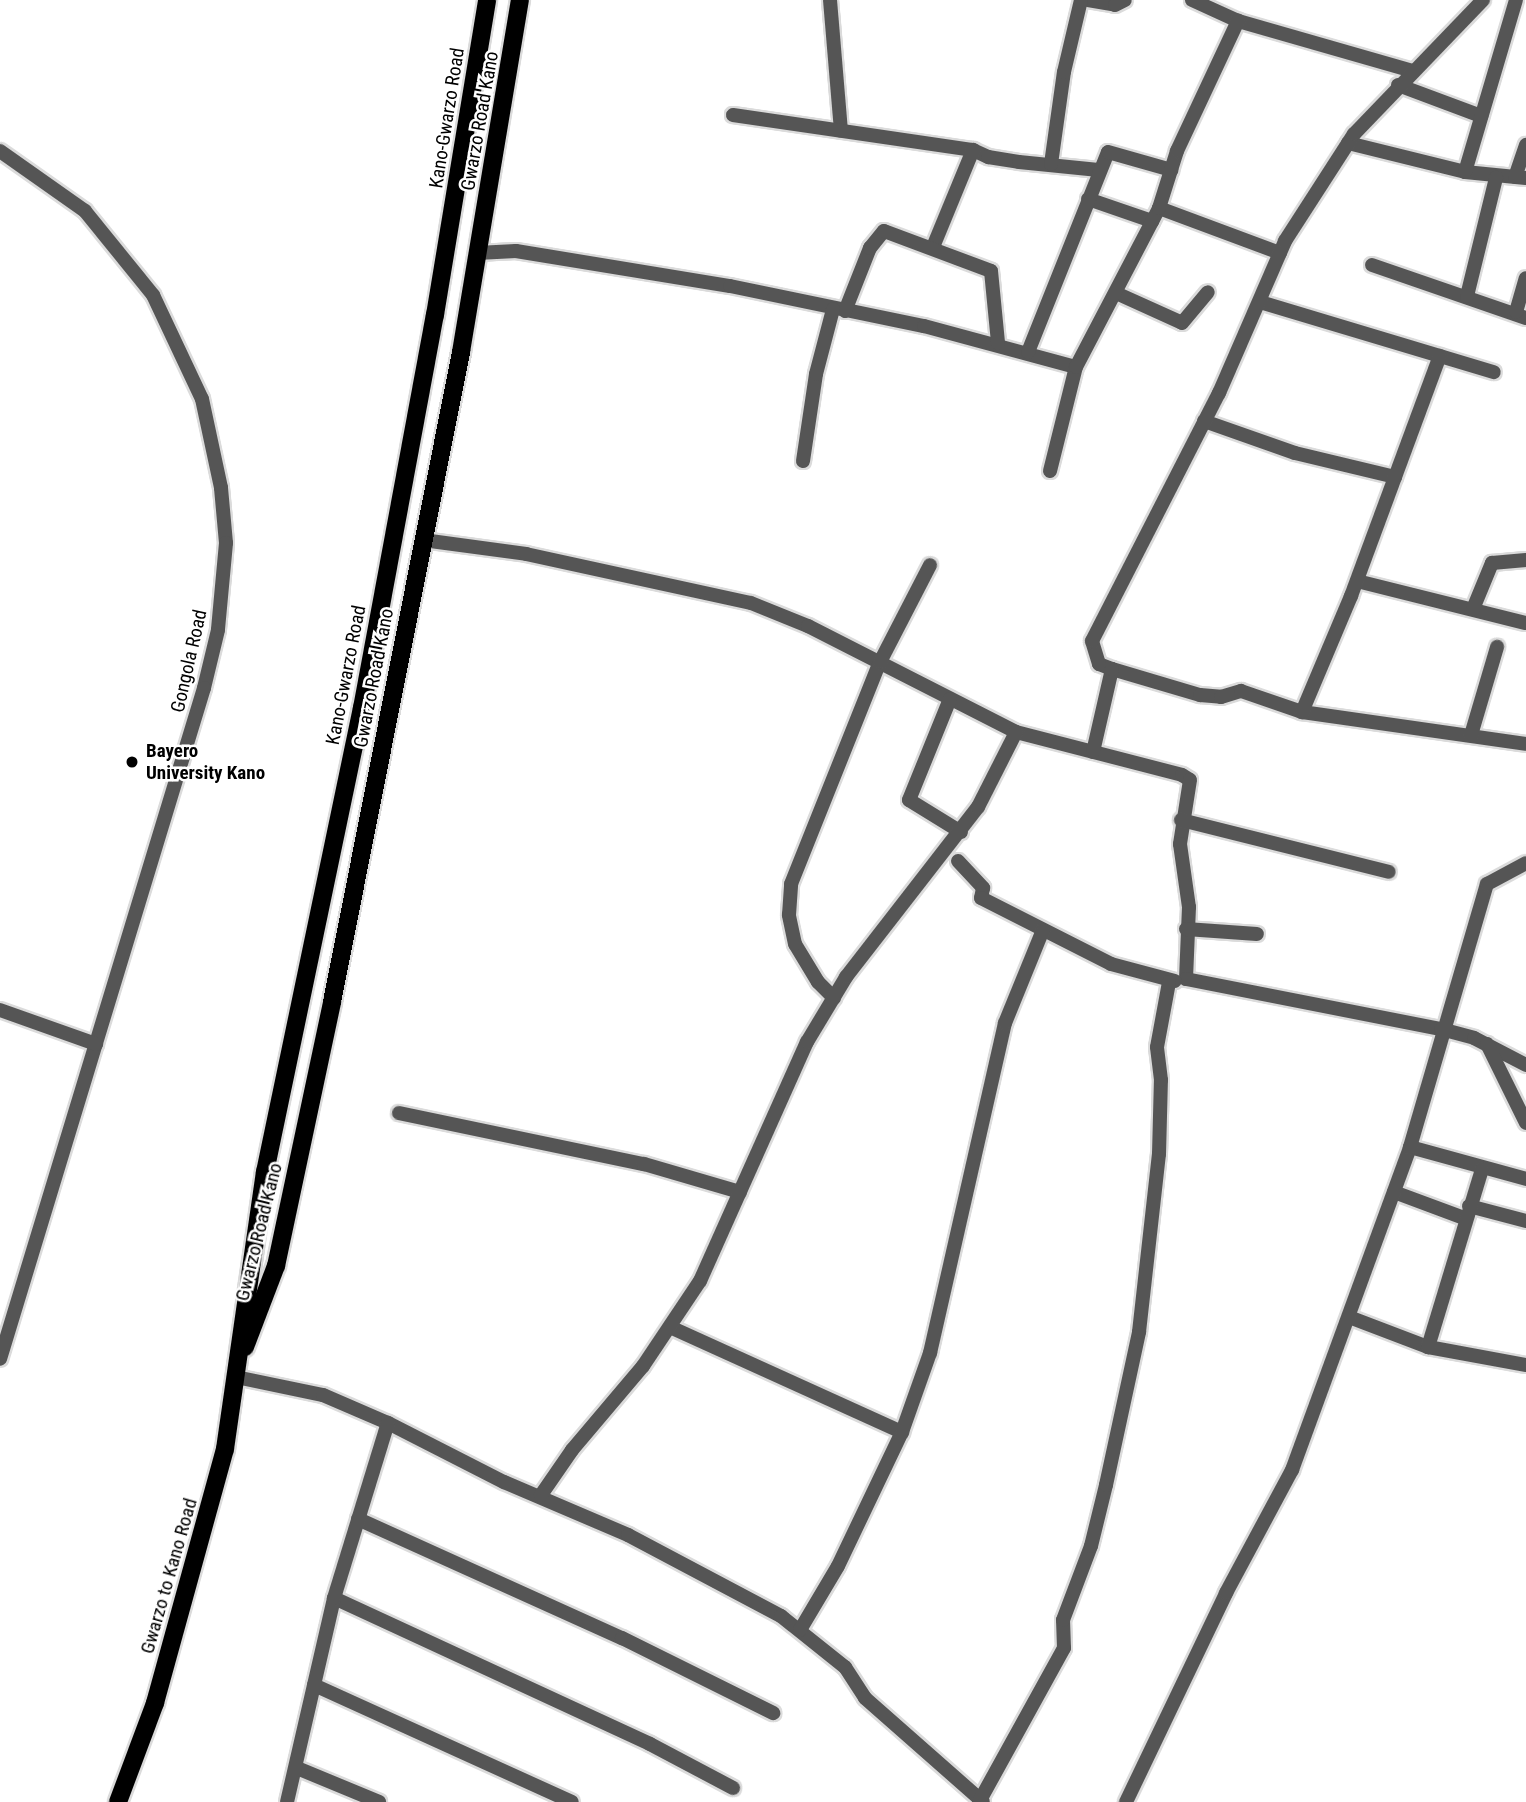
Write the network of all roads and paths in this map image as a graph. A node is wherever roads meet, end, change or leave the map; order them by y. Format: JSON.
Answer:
{"nodes":[{"id":1,"x":486,"y":0,"type":"edge"},
{"id":2,"x":520,"y":0,"type":"edge"},
{"id":3,"x":830,"y":0,"type":"edge"},
{"id":4,"x":1081,"y":0,"type":"edge"},
{"id":5,"x":1088,"y":0,"type":"edge"},
{"id":6,"x":1125,"y":0,"type":"edge"},
{"id":7,"x":1192,"y":0,"type":"edge"},
{"id":8,"x":1483,"y":0,"type":"edge"},
{"id":9,"x":1516,"y":0,"type":"edge"},
{"id":10,"x":1238,"y":21,"type":"junction"},
{"id":11,"x":1412,"y":71,"type":"junction"},
{"id":12,"x":1398,"y":85,"type":"junction"},
{"id":13,"x":733,"y":115,"type":"dead end"},
{"id":14,"x":1481,"y":116,"type":"junction"},
{"id":15,"x":841,"y":131,"type":"junction"},
{"id":16,"x":1348,"y":142,"type":"junction"},
{"id":17,"x":1526,"y":145,"type":"edge"},
{"id":18,"x":974,"y":149,"type":"junction"},
{"id":19,"x":0,"y":151,"type":"edge"},
{"id":20,"x":1051,"y":164,"type":"junction"},
{"id":21,"x":1098,"y":170,"type":"junction"},
{"id":22,"x":1171,"y":170,"type":"junction"},
{"id":23,"x":1465,"y":172,"type":"junction"},
{"id":24,"x":1496,"y":178,"type":"junction"},
{"id":25,"x":1521,"y":178,"type":"edge"},
{"id":26,"x":1088,"y":199,"type":"junction"},
{"id":27,"x":1156,"y":214,"type":"junction"},
{"id":28,"x":933,"y":247,"type":"junction"},
{"id":29,"x":477,"y":253,"type":"junction"},
{"id":30,"x":1280,"y":253,"type":"junction"},
{"id":31,"x":1372,"y":265,"type":"dead end"},
{"id":32,"x":1526,"y":278,"type":"edge"},
{"id":33,"x":1208,"y":292,"type":"dead end"},
{"id":34,"x":1116,"y":293,"type":"junction"},
{"id":35,"x":1467,"y":296,"type":"junction"},
{"id":36,"x":1260,"y":302,"type":"junction"},
{"id":37,"x":839,"y":310,"type":"junction"},
{"id":38,"x":1521,"y":315,"type":"edge"},
{"id":39,"x":998,"y":343,"type":"junction"},
{"id":40,"x":1028,"y":352,"type":"junction"},
{"id":41,"x":1440,"y":356,"type":"junction"},
{"id":42,"x":1076,"y":367,"type":"junction"},
{"id":43,"x":1494,"y":372,"type":"dead end"},
{"id":44,"x":1204,"y":421,"type":"junction"},
{"id":45,"x":803,"y":461,"type":"dead end"},
{"id":46,"x":1050,"y":471,"type":"dead end"},
{"id":47,"x":1395,"y":477,"type":"junction"},
{"id":48,"x":423,"y":540,"type":"junction"},
{"id":49,"x":1526,"y":560,"type":"edge"},
{"id":50,"x":930,"y":565,"type":"dead end"},
{"id":51,"x":1357,"y":581,"type":"junction"},
{"id":52,"x":1474,"y":609,"type":"junction"},
{"id":53,"x":1526,"y":622,"type":"edge"},
{"id":54,"x":1497,"y":647,"type":"dead end"},
{"id":55,"x":880,"y":662,"type":"junction"},
{"id":56,"x":1112,"y":669,"type":"junction"},
{"id":57,"x":950,"y":699,"type":"junction"},
{"id":58,"x":1303,"y":712,"type":"junction"},
{"id":59,"x":1016,"y":732,"type":"junction"},
{"id":60,"x":1471,"y":735,"type":"junction"},
{"id":61,"x":1526,"y":744,"type":"edge"},
{"id":62,"x":1093,"y":752,"type":"junction"},
{"id":63,"x":1181,"y":820,"type":"junction"},
{"id":64,"x":961,"y":832,"type":"junction"},
{"id":65,"x":958,"y":861,"type":"dead end"},
{"id":66,"x":1526,"y":863,"type":"edge"},
{"id":67,"x":1389,"y":872,"type":"dead end"},
{"id":68,"x":1186,"y":929,"type":"junction"},
{"id":69,"x":1043,"y":930,"type":"junction"},
{"id":70,"x":1258,"y":934,"type":"dead end"},
{"id":71,"x":1186,"y":979,"type":"junction"},
{"id":72,"x":1169,"y":982,"type":"junction"},
{"id":73,"x":834,"y":998,"type":"junction"},
{"id":74,"x":0,"y":1010,"type":"edge"},
{"id":75,"x":1441,"y":1029,"type":"junction"},
{"id":76,"x":96,"y":1044,"type":"junction"},
{"id":77,"x":1487,"y":1044,"type":"junction"},
{"id":78,"x":1526,"y":1065,"type":"edge"},
{"id":79,"x":399,"y":1113,"type":"dead end"},
{"id":80,"x":1526,"y":1123,"type":"edge"},
{"id":81,"x":1410,"y":1147,"type":"junction"},
{"id":82,"x":1482,"y":1168,"type":"junction"},
{"id":83,"x":1526,"y":1179,"type":"edge"},
{"id":84,"x":740,"y":1192,"type":"junction"},
{"id":85,"x":1394,"y":1192,"type":"junction"},
{"id":86,"x":1466,"y":1212,"type":"junction"},
{"id":87,"x":1526,"y":1222,"type":"edge"},
{"id":88,"x":1349,"y":1317,"type":"junction"},
{"id":89,"x":670,"y":1327,"type":"junction"},
{"id":90,"x":1428,"y":1347,"type":"junction"},
{"id":91,"x":241,"y":1357,"type":"junction"},
{"id":92,"x":0,"y":1359,"type":"edge"},
{"id":93,"x":1526,"y":1364,"type":"edge"},
{"id":94,"x":236,"y":1377,"type":"junction"},
{"id":95,"x":388,"y":1423,"type":"junction"},
{"id":96,"x":902,"y":1432,"type":"junction"},
{"id":97,"x":541,"y":1495,"type":"junction"},
{"id":98,"x":358,"y":1518,"type":"junction"},
{"id":99,"x":334,"y":1598,"type":"junction"},
{"id":100,"x":800,"y":1630,"type":"junction"},
{"id":101,"x":314,"y":1685,"type":"junction"},
{"id":102,"x":773,"y":1713,"type":"dead end"},
{"id":103,"x":296,"y":1768,"type":"junction"},
{"id":104,"x":733,"y":1788,"type":"dead end"},
{"id":105,"x":981,"y":1801,"type":"edge"},
{"id":106,"x":118,"y":1802,"type":"edge"},
{"id":107,"x":287,"y":1802,"type":"edge"},
{"id":108,"x":379,"y":1802,"type":"edge"},
{"id":109,"x":572,"y":1802,"type":"edge"},
{"id":110,"x":1126,"y":1802,"type":"edge"}],
"edges":[{"from":1,"to":91,"type":"main road","name":"Kano-Gwarzo Road"},
{"from":2,"to":29,"type":"main road","name":"Gwarzo Road Kano"},
{"from":3,"to":15,"type":"street"},
{"from":4,"to":20,"type":"street"},
{"from":5,"to":6,"type":"street"},
{"from":7,"to":10,"type":"street"},
{"from":8,"to":11,"type":"street"},
{"from":9,"to":14,"type":"street"},
{"from":10,"to":11,"type":"street"},
{"from":10,"to":22,"type":"street"},
{"from":11,"to":12,"type":"street"},
{"from":12,"to":14,"type":"street"},
{"from":12,"to":16,"type":"street"},
{"from":13,"to":15,"type":"street"},
{"from":14,"to":23,"type":"street"},
{"from":15,"to":18,"type":"street"},
{"from":16,"to":23,"type":"street"},
{"from":16,"to":30,"type":"street"},
{"from":17,"to":25,"type":"street"},
{"from":18,"to":20,"type":"street"},
{"from":18,"to":28,"type":"street"},
{"from":19,"to":76,"type":"street","name":"Gongola Road"},
{"from":20,"to":21,"type":"street"},
{"from":21,"to":22,"type":"street"},
{"from":21,"to":26,"type":"street"},
{"from":22,"to":27,"type":"street"},
{"from":23,"to":24,"type":"street"},
{"from":24,"to":25,"type":"street"},
{"from":24,"to":35,"type":"street"},
{"from":26,"to":27,"type":"street"},
{"from":26,"to":40,"type":"street"},
{"from":27,"to":30,"type":"street"},
{"from":27,"to":34,"type":"street"},
{"from":28,"to":37,"type":"street"},
{"from":28,"to":39,"type":"street"},
{"from":29,"to":37,"type":"street"},
{"from":29,"to":48,"type":"main road","name":"Gwarzo Road Kano"},
{"from":30,"to":36,"type":"street"},
{"from":31,"to":35,"type":"street"},
{"from":32,"to":38,"type":"street"},
{"from":33,"to":34,"type":"street"},
{"from":34,"to":42,"type":"street"},
{"from":35,"to":38,"type":"street"},
{"from":36,"to":41,"type":"street"},
{"from":36,"to":44,"type":"street"},
{"from":37,"to":39,"type":"street"},
{"from":37,"to":45,"type":"street"},
{"from":39,"to":40,"type":"street"},
{"from":40,"to":42,"type":"street"},
{"from":41,"to":43,"type":"street"},
{"from":41,"to":47,"type":"street"},
{"from":42,"to":46,"type":"street"},
{"from":44,"to":47,"type":"street"},
{"from":44,"to":56,"type":"street"},
{"from":47,"to":51,"type":"street"},
{"from":48,"to":55,"type":"street"},
{"from":48,"to":91,"type":"main road","name":"Gwarzo Road Kano"},
{"from":49,"to":52,"type":"street"},
{"from":50,"to":55,"type":"street"},
{"from":51,"to":52,"type":"street"},
{"from":51,"to":58,"type":"street"},
{"from":52,"to":53,"type":"street"},
{"from":54,"to":60,"type":"street"},
{"from":55,"to":57,"type":"street"},
{"from":55,"to":73,"type":"street"},
{"from":56,"to":58,"type":"street"},
{"from":56,"to":62,"type":"street"},
{"from":57,"to":59,"type":"street"},
{"from":57,"to":64,"type":"street"},
{"from":58,"to":60,"type":"street"},
{"from":59,"to":62,"type":"street"},
{"from":59,"to":64,"type":"street"},
{"from":60,"to":61,"type":"street"},
{"from":62,"to":63,"type":"street"},
{"from":63,"to":67,"type":"street"},
{"from":63,"to":68,"type":"street"},
{"from":64,"to":73,"type":"street"},
{"from":65,"to":69,"type":"street"},
{"from":66,"to":75,"type":"street"},
{"from":68,"to":70,"type":"street"},
{"from":68,"to":71,"type":"street"},
{"from":69,"to":72,"type":"street"},
{"from":69,"to":96,"type":"street"},
{"from":71,"to":72,"type":"street"},
{"from":71,"to":75,"type":"street"},
{"from":72,"to":105,"type":"street"},
{"from":73,"to":84,"type":"street"},
{"from":74,"to":76,"type":"street"},
{"from":75,"to":77,"type":"street"},
{"from":75,"to":81,"type":"street"},
{"from":76,"to":92,"type":"street","name":"Gongola Road"},
{"from":77,"to":78,"type":"street"},
{"from":77,"to":80,"type":"street"},
{"from":79,"to":84,"type":"street"},
{"from":81,"to":82,"type":"street"},
{"from":81,"to":85,"type":"street"},
{"from":82,"to":83,"type":"street"},
{"from":82,"to":86,"type":"street"},
{"from":84,"to":89,"type":"street"},
{"from":85,"to":86,"type":"street"},
{"from":85,"to":88,"type":"street"},
{"from":86,"to":87,"type":"street"},
{"from":86,"to":90,"type":"street"},
{"from":88,"to":90,"type":"street"},
{"from":88,"to":110,"type":"street"},
{"from":89,"to":96,"type":"street"},
{"from":89,"to":97,"type":"street"},
{"from":90,"to":93,"type":"street"},
{"from":91,"to":94,"type":"main road","name":"Gwarzo to Kano Road"},
{"from":94,"to":95,"type":"street"},
{"from":94,"to":106,"type":"main road","name":"Gwarzo to Kano Road"},
{"from":95,"to":97,"type":"street"},
{"from":95,"to":98,"type":"street"},
{"from":96,"to":100,"type":"street"},
{"from":97,"to":100,"type":"street"},
{"from":98,"to":99,"type":"street"},
{"from":98,"to":102,"type":"street"},
{"from":99,"to":101,"type":"street"},
{"from":99,"to":104,"type":"street"},
{"from":100,"to":105,"type":"street"},
{"from":101,"to":103,"type":"street"},
{"from":101,"to":109,"type":"street"},
{"from":103,"to":107,"type":"street"},
{"from":103,"to":108,"type":"street"}]}
